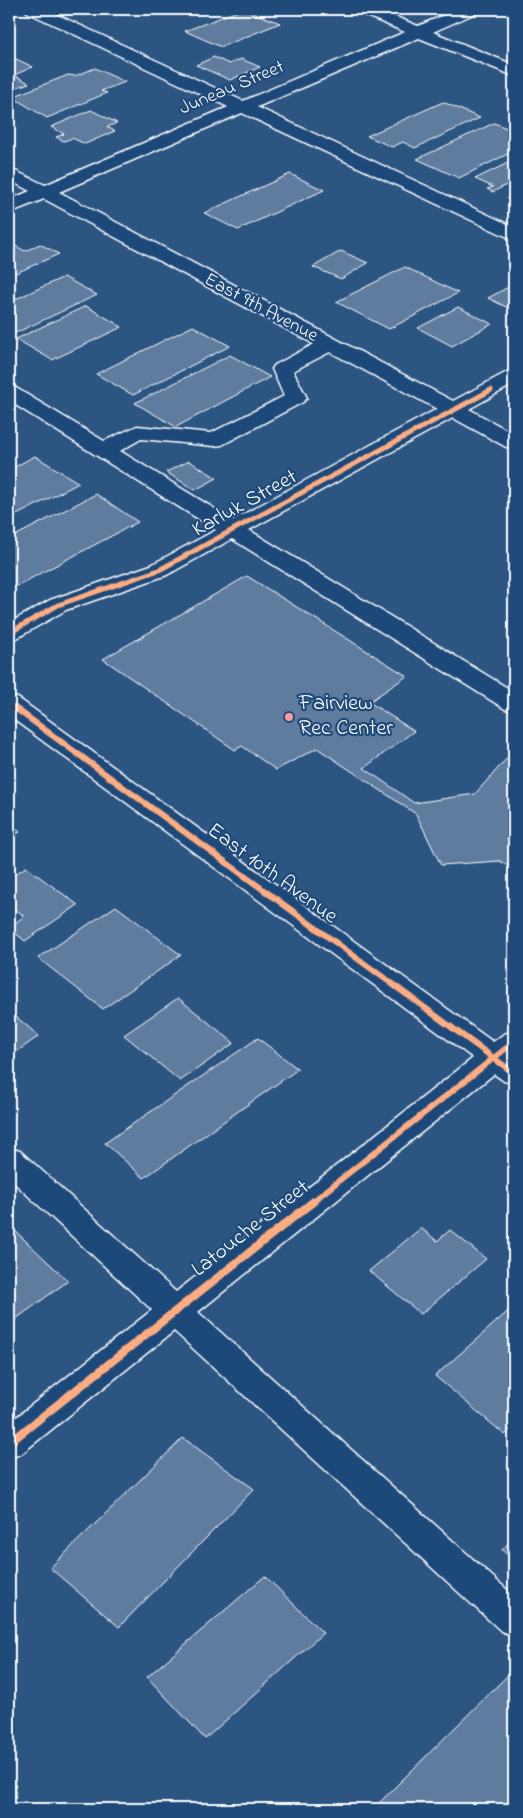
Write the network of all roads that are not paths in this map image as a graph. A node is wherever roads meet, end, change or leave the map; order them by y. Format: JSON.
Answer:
{"nodes":[{"id":1,"x":32,"y":9,"type":"edge"},
{"id":2,"x":363,"y":9,"type":"edge"},
{"id":3,"x":472,"y":9,"type":"edge"},
{"id":4,"x":419,"y":32,"type":"junction"},
{"id":5,"x":514,"y":72,"type":"edge"},
{"id":6,"x":244,"y":107,"type":"junction"},
{"id":7,"x":9,"y":173,"type":"edge"},
{"id":8,"x":43,"y":192,"type":"junction"},
{"id":9,"x":9,"y":207,"type":"edge"},
{"id":10,"x":514,"y":234,"type":"edge"},
{"id":11,"x":330,"y":344,"type":"junction"},
{"id":12,"x":514,"y":376,"type":"edge"},
{"id":13,"x":9,"y":392,"type":"edge"},
{"id":14,"x":454,"y":410,"type":"junction"},
{"id":15,"x":514,"y":442,"type":"edge"},
{"id":16,"x":105,"y":450,"type":"junction"},
{"id":17,"x":234,"y":530,"type":"junction"},
{"id":18,"x":9,"y":633,"type":"edge"},
{"id":19,"x":514,"y":703,"type":"edge"},
{"id":20,"x":9,"y":704,"type":"edge"},
{"id":21,"x":507,"y":1058,"type":"edge"},
{"id":22,"x":9,"y":1160,"type":"edge"},
{"id":23,"x":176,"y":1311,"type":"junction"},
{"id":24,"x":9,"y":1443,"type":"edge"},
{"id":25,"x":514,"y":1618,"type":"edge"}],
"edges":[{"from":1,"to":6,"type":"street"},
{"from":2,"to":4,"type":"street"},
{"from":3,"to":4,"type":"street","name":"Juneau Street"},
{"from":4,"to":5,"type":"street"},
{"from":4,"to":6,"type":"street","name":"Juneau Street"},
{"from":6,"to":8,"type":"street","name":"Juneau Street"},
{"from":6,"to":10,"type":"street"},
{"from":7,"to":8,"type":"street","name":"East 9th Avenue"},
{"from":8,"to":9,"type":"street","name":"Juneau Street"},
{"from":8,"to":11,"type":"street","name":"East 9th Avenue"},
{"from":11,"to":14,"type":"street","name":"East 9th Avenue"},
{"from":11,"to":16,"type":"street"},
{"from":12,"to":14,"type":"street","name":"Karluk Street"},
{"from":13,"to":16,"type":"street"},
{"from":14,"to":15,"type":"street","name":"East 9th Avenue"},
{"from":14,"to":17,"type":"street","name":"Karluk Street"},
{"from":16,"to":17,"type":"street"},
{"from":17,"to":18,"type":"street","name":"Karluk Street"},
{"from":17,"to":19,"type":"street"},
{"from":20,"to":21,"type":"street","name":"East 10th Avenue"},
{"from":21,"to":23,"type":"street","name":"Latouche Street"},
{"from":22,"to":23,"type":"street"},
{"from":23,"to":24,"type":"street","name":"Latouche Street"},
{"from":23,"to":25,"type":"street"}]}
